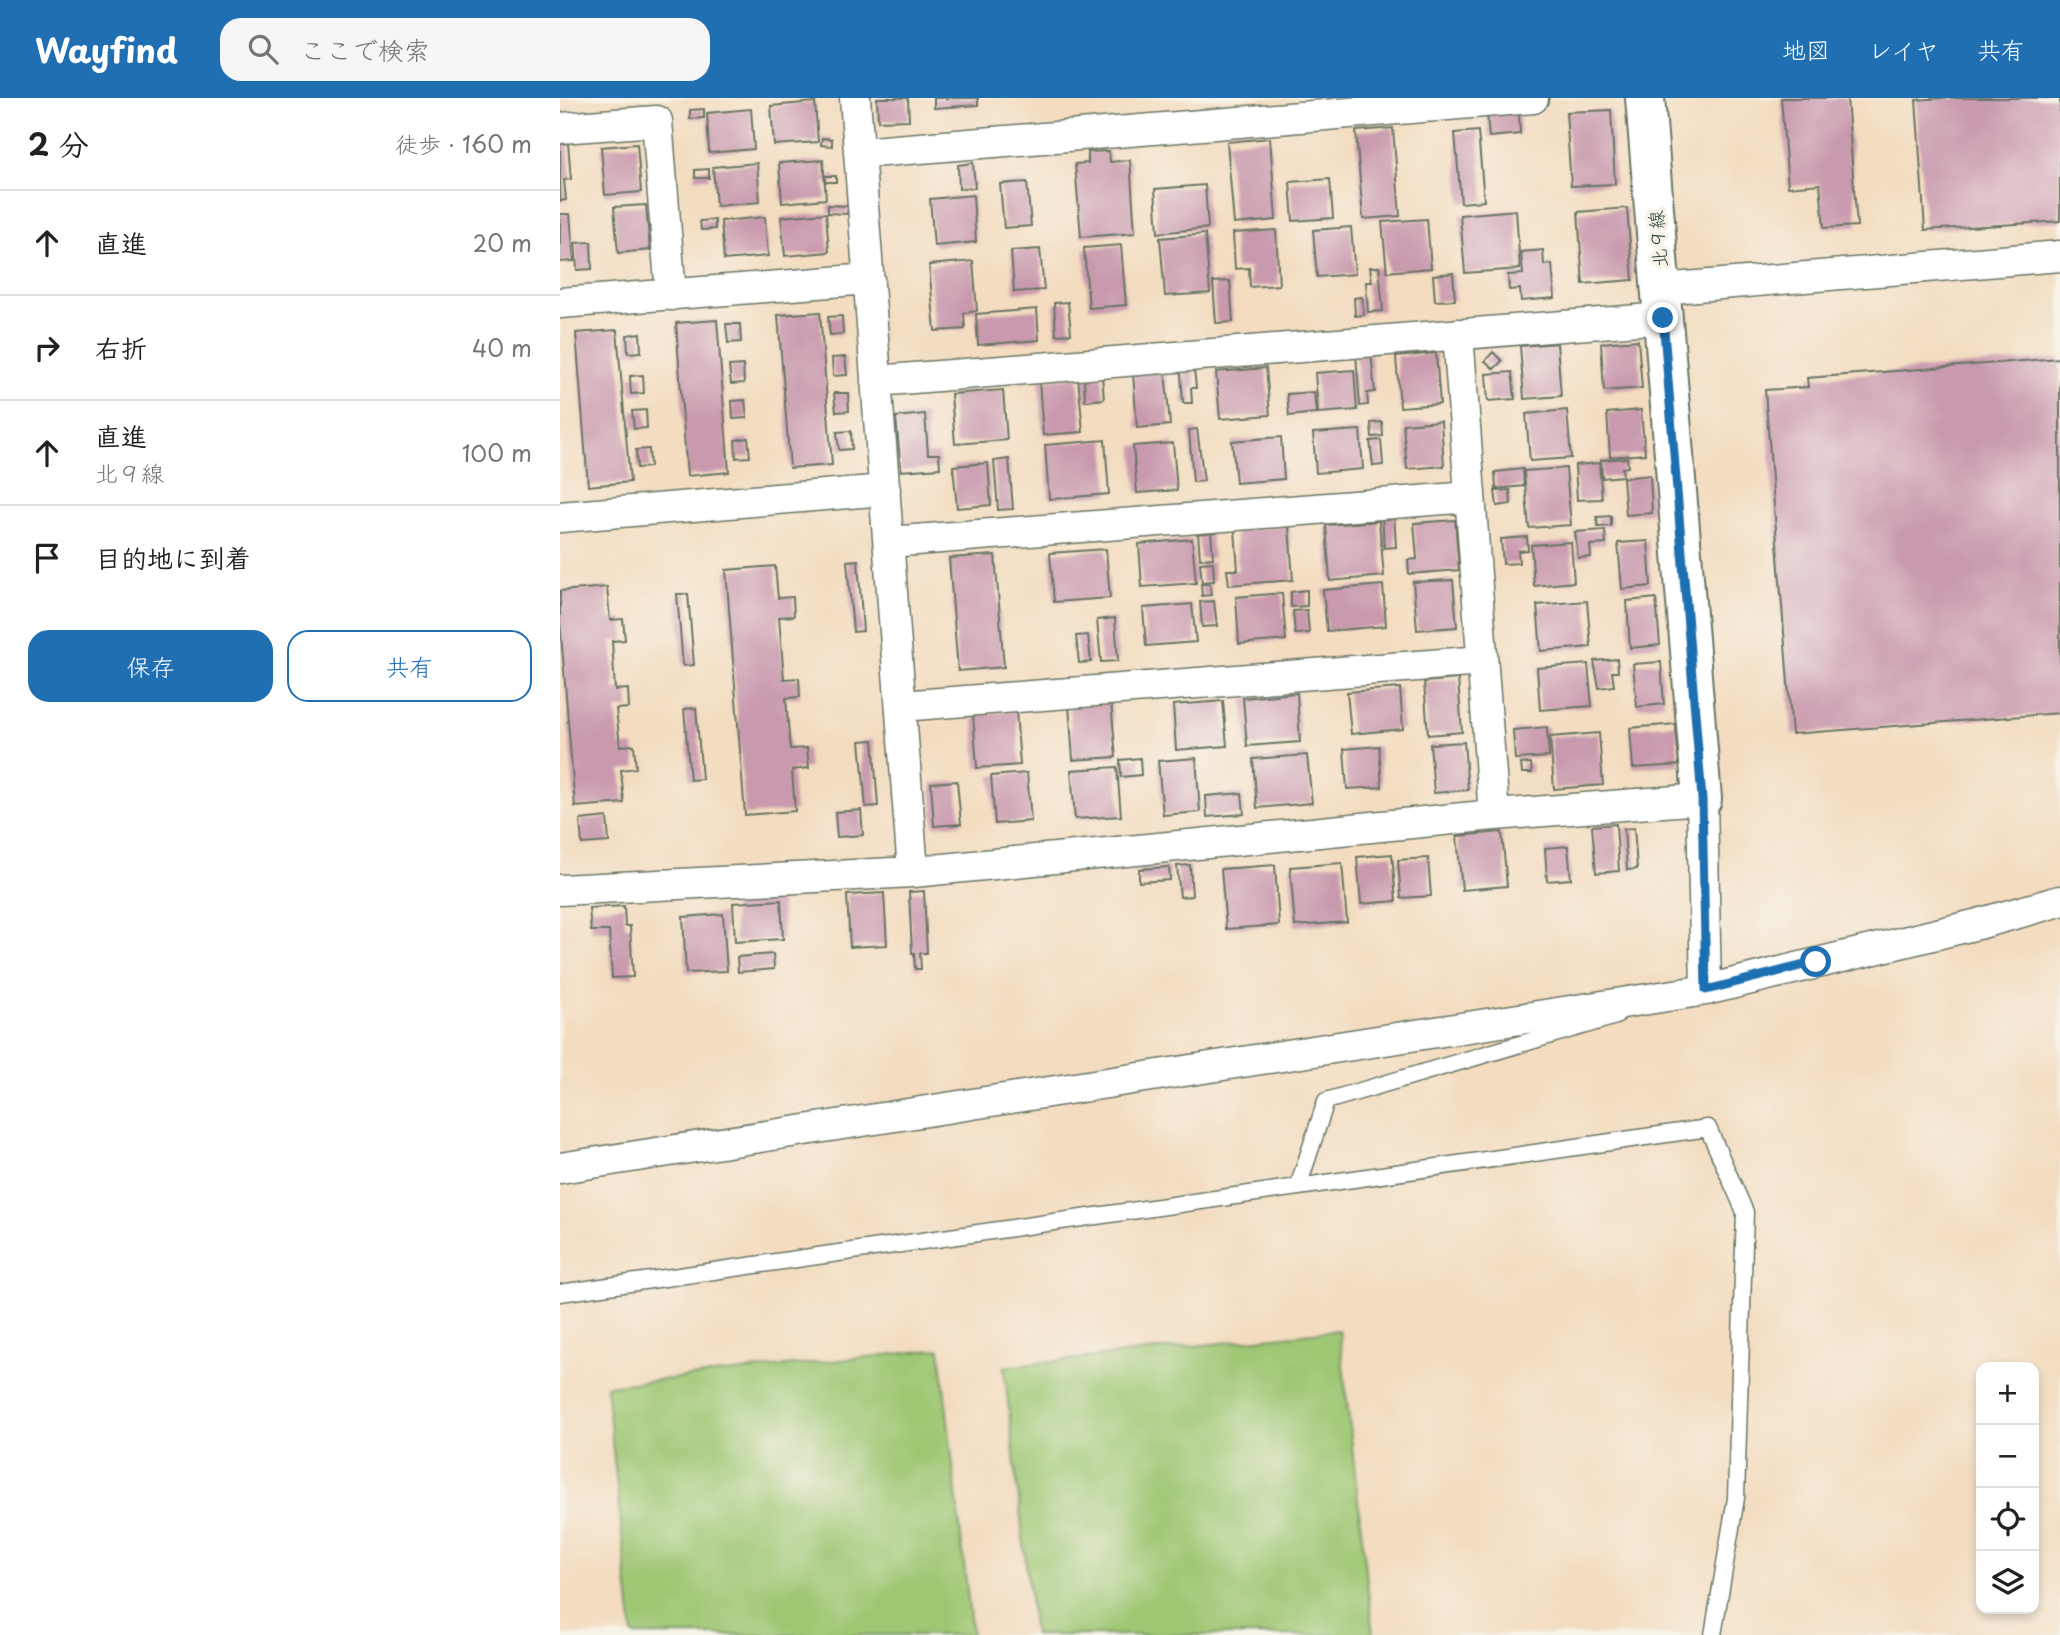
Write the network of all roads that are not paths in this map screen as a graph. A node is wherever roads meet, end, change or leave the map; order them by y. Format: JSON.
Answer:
{"nodes":[{"id":1,"x":855,"y":98,"type":"edge"},
{"id":2,"x":1533,"y":98,"type":"edge"},
{"id":3,"x":1645,"y":98,"type":"edge"},
{"id":4,"x":560,"y":128,"type":"edge"},
{"id":5,"x":859,"y":153,"type":"junction"},
{"id":6,"x":2060,"y":256,"type":"edge"},
{"id":7,"x":869,"y":279,"type":"junction"},
{"id":8,"x":671,"y":295,"type":"junction"},
{"id":9,"x":560,"y":303,"type":"edge"},
{"id":10,"x":1662,"y":303,"type":"junction"},
{"id":11,"x":1458,"y":334,"type":"junction"},
{"id":12,"x":876,"y":381,"type":"junction"},
{"id":13,"x":885,"y":490,"type":"junction"},
{"id":14,"x":1470,"y":497,"type":"junction"},
{"id":15,"x":560,"y":517,"type":"edge"},
{"id":16,"x":889,"y":542,"type":"junction"},
{"id":17,"x":1482,"y":661,"type":"junction"},
{"id":18,"x":901,"y":706,"type":"junction"},
{"id":19,"x":1702,"y":799,"type":"junction"},
{"id":20,"x":1494,"y":815,"type":"junction"},
{"id":21,"x":914,"y":872,"type":"junction"},
{"id":22,"x":560,"y":890,"type":"edge"},
{"id":23,"x":2060,"y":901,"type":"edge"},
{"id":24,"x":1706,"y":990,"type":"junction"},
{"id":25,"x":560,"y":1168,"type":"edge"},
{"id":26,"x":1298,"y":1187,"type":"junction"},
{"id":27,"x":560,"y":1293,"type":"edge"},
{"id":28,"x":1713,"y":1635,"type":"edge"}],
"edges":[{"from":1,"to":5,"type":"street"},
{"from":2,"to":5,"type":"street"},
{"from":3,"to":10,"type":"street","name":"北９線"},
{"from":4,"to":8,"type":"street"},
{"from":5,"to":7,"type":"street"},
{"from":6,"to":10,"type":"street"},
{"from":7,"to":8,"type":"street"},
{"from":7,"to":12,"type":"street"},
{"from":8,"to":9,"type":"street"},
{"from":10,"to":11,"type":"street"},
{"from":10,"to":19,"type":"street","name":"北９線"},
{"from":11,"to":12,"type":"street"},
{"from":11,"to":14,"type":"street"},
{"from":12,"to":13,"type":"street"},
{"from":13,"to":15,"type":"street"},
{"from":13,"to":16,"type":"street"},
{"from":14,"to":16,"type":"street"},
{"from":14,"to":17,"type":"street"},
{"from":16,"to":18,"type":"street"},
{"from":17,"to":18,"type":"street"},
{"from":17,"to":20,"type":"street"},
{"from":18,"to":21,"type":"street"},
{"from":19,"to":20,"type":"street"},
{"from":19,"to":24,"type":"street"},
{"from":20,"to":21,"type":"street"},
{"from":21,"to":22,"type":"street"},
{"from":23,"to":24,"type":"street"},
{"from":24,"to":25,"type":"street"},
{"from":24,"to":26,"type":"lane"},
{"from":26,"to":27,"type":"lane"},
{"from":26,"to":28,"type":"lane"}]}
